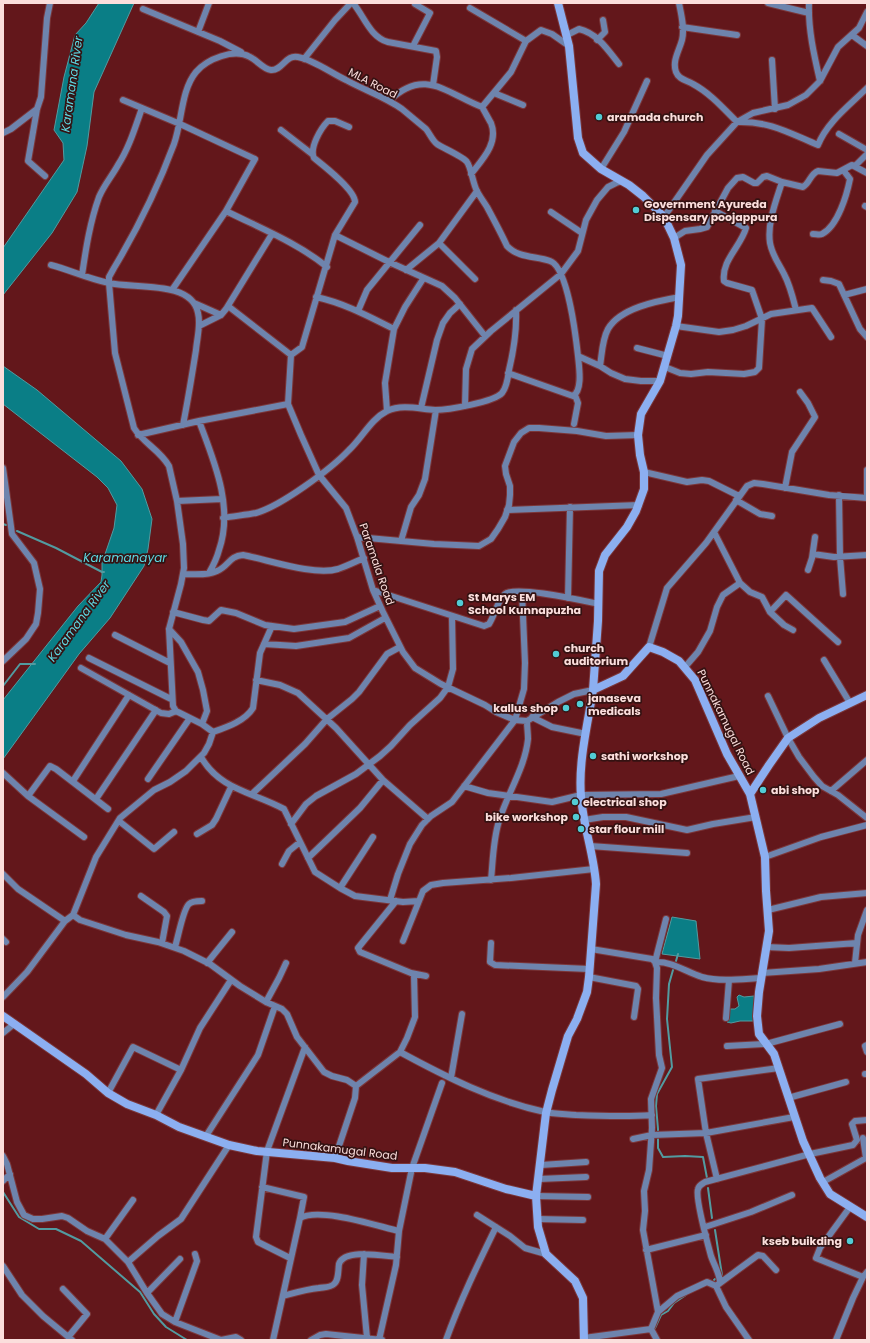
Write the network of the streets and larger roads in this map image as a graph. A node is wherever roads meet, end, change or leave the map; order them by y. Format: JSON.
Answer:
{"nodes":[{"id":1,"x":50,"y":3,"type":"edge"},
{"id":2,"x":209,"y":3,"type":"edge"},
{"id":3,"x":352,"y":3,"type":"edge"},
{"id":4,"x":558,"y":3,"type":"edge"},
{"id":5,"x":679,"y":3,"type":"edge"},
{"id":6,"x":768,"y":3,"type":"edge"},
{"id":7,"x":809,"y":3,"type":"edge"},
{"id":8,"x":415,"y":4,"type":"dead end"},
{"id":9,"x":470,"y":8,"type":"dead end"},
{"id":10,"x":143,"y":9,"type":"dead end"},
{"id":11,"x":809,"y":12,"type":"junction"},
{"id":12,"x":867,"y":12,"type":"edge"},
{"id":13,"x":603,"y":20,"type":"dead end"},
{"id":14,"x":682,"y":27,"type":"junction"},
{"id":15,"x":198,"y":32,"type":"junction"},
{"id":16,"x":566,"y":35,"type":"junction"},
{"id":17,"x":737,"y":35,"type":"dead end"},
{"id":18,"x":852,"y":35,"type":"junction"},
{"id":19,"x":598,"y":40,"type":"junction"},
{"id":20,"x":526,"y":41,"type":"junction"},
{"id":21,"x":413,"y":46,"type":"junction"},
{"id":22,"x":569,"y":46,"type":"junction"},
{"id":23,"x":867,"y":46,"type":"edge"},
{"id":24,"x":242,"y":53,"type":"junction"},
{"id":25,"x":304,"y":59,"type":"junction"},
{"id":26,"x":772,"y":60,"type":"dead end"},
{"id":27,"x":619,"y":64,"type":"dead end"},
{"id":28,"x":647,"y":81,"type":"dead end"},
{"id":29,"x":820,"y":81,"type":"junction"},
{"id":30,"x":433,"y":85,"type":"junction"},
{"id":31,"x":867,"y":88,"type":"edge"},
{"id":32,"x":494,"y":92,"type":"junction"},
{"id":33,"x":122,"y":100,"type":"dead end"},
{"id":34,"x":389,"y":101,"type":"junction"},
{"id":35,"x":523,"y":105,"type":"dead end"},
{"id":36,"x":482,"y":107,"type":"junction"},
{"id":37,"x":142,"y":108,"type":"junction"},
{"id":38,"x":37,"y":109,"type":"junction"},
{"id":39,"x":775,"y":109,"type":"junction"},
{"id":40,"x":737,"y":122,"type":"junction"},
{"id":41,"x":180,"y":124,"type":"junction"},
{"id":42,"x":349,"y":127,"type":"dead end"},
{"id":43,"x":281,"y":130,"type":"dead end"},
{"id":44,"x":3,"y":133,"type":"edge"},
{"id":45,"x":839,"y":134,"type":"dead end"},
{"id":46,"x":867,"y":150,"type":"edge"},
{"id":47,"x":312,"y":154,"type":"junction"},
{"id":48,"x":867,"y":154,"type":"edge"},
{"id":49,"x":856,"y":166,"type":"junction"},
{"id":50,"x":601,"y":169,"type":"junction"},
{"id":51,"x":844,"y":171,"type":"junction"},
{"id":52,"x":867,"y":173,"type":"edge"},
{"id":53,"x":471,"y":174,"type":"junction"},
{"id":54,"x":45,"y":176,"type":"dead end"},
{"id":55,"x":622,"y":181,"type":"junction"},
{"id":56,"x":782,"y":182,"type":"junction"},
{"id":57,"x":477,"y":192,"type":"junction"},
{"id":58,"x":226,"y":211,"type":"junction"},
{"id":59,"x":716,"y":211,"type":"junction"},
{"id":60,"x":551,"y":212,"type":"dead end"},
{"id":61,"x":664,"y":217,"type":"junction"},
{"id":62,"x":420,"y":225,"type":"dead end"},
{"id":63,"x":582,"y":233,"type":"junction"},
{"id":64,"x":272,"y":234,"type":"junction"},
{"id":65,"x":813,"y":234,"type":"dead end"},
{"id":66,"x":335,"y":235,"type":"junction"},
{"id":67,"x":674,"y":238,"type":"junction"},
{"id":68,"x":439,"y":243,"type":"junction"},
{"id":69,"x":388,"y":262,"type":"junction"},
{"id":70,"x":51,"y":265,"type":"dead end"},
{"id":71,"x":326,"y":267,"type":"junction"},
{"id":72,"x":406,"y":270,"type":"junction"},
{"id":73,"x":561,"y":274,"type":"junction"},
{"id":74,"x":82,"y":275,"type":"junction"},
{"id":75,"x":423,"y":278,"type":"junction"},
{"id":76,"x":475,"y":279,"type":"dead end"},
{"id":77,"x":823,"y":280,"type":"dead end"},
{"id":78,"x":109,"y":283,"type":"junction"},
{"id":79,"x":867,"y":289,"type":"edge"},
{"id":80,"x":172,"y":290,"type":"junction"},
{"id":81,"x":844,"y":295,"type":"junction"},
{"id":82,"x":316,"y":297,"type":"junction"},
{"id":83,"x":680,"y":297,"type":"junction"},
{"id":84,"x":194,"y":303,"type":"junction"},
{"id":85,"x":460,"y":304,"type":"junction"},
{"id":86,"x":228,"y":306,"type":"junction"},
{"id":87,"x":516,"y":310,"type":"junction"},
{"id":88,"x":796,"y":310,"type":"junction"},
{"id":89,"x":358,"y":311,"type":"junction"},
{"id":90,"x":221,"y":315,"type":"junction"},
{"id":91,"x":762,"y":319,"type":"junction"},
{"id":92,"x":199,"y":326,"type":"junction"},
{"id":93,"x":676,"y":326,"type":"junction"},
{"id":94,"x":394,"y":329,"type":"junction"},
{"id":95,"x":485,"y":336,"type":"junction"},
{"id":96,"x":831,"y":337,"type":"dead end"},
{"id":97,"x":867,"y":337,"type":"edge"},
{"id":98,"x":637,"y":348,"type":"dead end"},
{"id":99,"x":291,"y":355,"type":"junction"},
{"id":100,"x":578,"y":356,"type":"junction"},
{"id":101,"x":668,"y":356,"type":"junction"},
{"id":102,"x":600,"y":366,"type":"junction"},
{"id":103,"x":665,"y":367,"type":"junction"},
{"id":104,"x":508,"y":373,"type":"junction"},
{"id":105,"x":660,"y":380,"type":"junction"},
{"id":106,"x":800,"y":392,"type":"dead end"},
{"id":107,"x":575,"y":395,"type":"junction"},
{"id":108,"x":288,"y":404,"type":"junction"},
{"id":109,"x":465,"y":406,"type":"junction"},
{"id":110,"x":421,"y":408,"type":"junction"},
{"id":111,"x":436,"y":410,"type":"junction"},
{"id":112,"x":387,"y":411,"type":"junction"},
{"id":113,"x":199,"y":421,"type":"junction"},
{"id":114,"x":574,"y":424,"type":"dead end"},
{"id":115,"x":183,"y":425,"type":"junction"},
{"id":116,"x":138,"y":435,"type":"junction"},
{"id":117,"x":638,"y":435,"type":"junction"},
{"id":118,"x":3,"y":468,"type":"edge"},
{"id":119,"x":867,"y":470,"type":"edge"},
{"id":120,"x":644,"y":472,"type":"junction"},
{"id":121,"x":319,"y":475,"type":"junction"},
{"id":122,"x":785,"y":488,"type":"junction"},
{"id":123,"x":839,"y":495,"type":"junction"},
{"id":124,"x":737,"y":498,"type":"junction"},
{"id":125,"x":867,"y":498,"type":"edge"},
{"id":126,"x":222,"y":499,"type":"junction"},
{"id":127,"x":177,"y":501,"type":"junction"},
{"id":128,"x":639,"y":505,"type":"junction"},
{"id":129,"x":570,"y":507,"type":"junction"},
{"id":130,"x":508,"y":510,"type":"junction"},
{"id":131,"x":772,"y":516,"type":"dead end"},
{"id":132,"x":223,"y":518,"type":"junction"},
{"id":133,"x":714,"y":532,"type":"junction"},
{"id":134,"x":357,"y":537,"type":"junction"},
{"id":135,"x":815,"y":537,"type":"dead end"},
{"id":136,"x":402,"y":541,"type":"junction"},
{"id":137,"x":813,"y":554,"type":"junction"},
{"id":138,"x":867,"y":554,"type":"edge"},
{"id":139,"x":840,"y":556,"type":"junction"},
{"id":140,"x":364,"y":558,"type":"junction"},
{"id":141,"x":808,"y":570,"type":"dead end"},
{"id":142,"x":209,"y":573,"type":"junction"},
{"id":143,"x":183,"y":574,"type":"junction"},
{"id":144,"x":740,"y":583,"type":"junction"},
{"id":145,"x":374,"y":590,"type":"junction"},
{"id":146,"x":522,"y":592,"type":"junction"},
{"id":147,"x":843,"y":594,"type":"dead end"},
{"id":148,"x":568,"y":598,"type":"junction"},
{"id":149,"x":599,"y":604,"type":"junction"},
{"id":150,"x":380,"y":606,"type":"junction"},
{"id":151,"x":173,"y":612,"type":"junction"},
{"id":152,"x":770,"y":612,"type":"junction"},
{"id":153,"x":452,"y":617,"type":"junction"},
{"id":154,"x":385,"y":618,"type":"junction"},
{"id":155,"x":272,"y":626,"type":"junction"},
{"id":156,"x":169,"y":629,"type":"junction"},
{"id":157,"x":793,"y":630,"type":"dead end"},
{"id":158,"x":115,"y":635,"type":"dead end"},
{"id":159,"x":838,"y":642,"type":"dead end"},
{"id":160,"x":264,"y":644,"type":"junction"},
{"id":161,"x":400,"y":647,"type":"junction"},
{"id":162,"x":648,"y":647,"type":"junction"},
{"id":163,"x":89,"y":658,"type":"dead end"},
{"id":164,"x":824,"y":660,"type":"dead end"},
{"id":165,"x":3,"y":662,"type":"edge"},
{"id":166,"x":170,"y":663,"type":"junction"},
{"id":167,"x":686,"y":667,"type":"junction"},
{"id":168,"x":81,"y":668,"type":"dead end"},
{"id":169,"x":256,"y":680,"type":"junction"},
{"id":170,"x":448,"y":687,"type":"junction"},
{"id":171,"x":593,"y":690,"type":"junction"},
{"id":172,"x":129,"y":695,"type":"junction"},
{"id":173,"x":867,"y":695,"type":"edge"},
{"id":174,"x":768,"y":696,"type":"dead end"},
{"id":175,"x":172,"y":699,"type":"junction"},
{"id":176,"x":850,"y":703,"type":"junction"},
{"id":177,"x":156,"y":710,"type":"junction"},
{"id":178,"x":176,"y":711,"type":"junction"},
{"id":179,"x":190,"y":718,"type":"junction"},
{"id":180,"x":530,"y":719,"type":"junction"},
{"id":181,"x":327,"y":720,"type":"junction"},
{"id":182,"x":515,"y":720,"type":"junction"},
{"id":183,"x":202,"y":724,"type":"junction"},
{"id":184,"x":213,"y":732,"type":"junction"},
{"id":185,"x":586,"y":734,"type":"junction"},
{"id":186,"x":788,"y":738,"type":"junction"},
{"id":187,"x":201,"y":757,"type":"junction"},
{"id":188,"x":867,"y":760,"type":"edge"},
{"id":189,"x":368,"y":764,"type":"junction"},
{"id":190,"x":3,"y":773,"type":"edge"},
{"id":191,"x":739,"y":776,"type":"junction"},
{"id":192,"x":148,"y":779,"type":"dead end"},
{"id":193,"x":383,"y":780,"type":"junction"},
{"id":194,"x":73,"y":781,"type":"junction"},
{"id":195,"x":464,"y":786,"type":"junction"},
{"id":196,"x":231,"y":787,"type":"junction"},
{"id":197,"x":831,"y":791,"type":"junction"},
{"id":198,"x":252,"y":794,"type":"junction"},
{"id":199,"x":750,"y":794,"type":"junction"},
{"id":200,"x":581,"y":795,"type":"junction"},
{"id":201,"x":28,"y":796,"type":"junction"},
{"id":202,"x":508,"y":796,"type":"junction"},
{"id":203,"x":96,"y":799,"type":"junction"},
{"id":204,"x":108,"y":809,"type":"dead end"},
{"id":205,"x":756,"y":817,"type":"junction"},
{"id":206,"x":867,"y":818,"type":"edge"},
{"id":207,"x":428,"y":819,"type":"junction"},
{"id":208,"x":584,"y":820,"type":"junction"},
{"id":209,"x":119,"y":821,"type":"junction"},
{"id":210,"x":291,"y":824,"type":"junction"},
{"id":211,"x":867,"y":825,"type":"edge"},
{"id":212,"x":174,"y":832,"type":"dead end"},
{"id":213,"x":197,"y":834,"type":"dead end"},
{"id":214,"x":84,"y":837,"type":"dead end"},
{"id":215,"x":373,"y":837,"type":"dead end"},
{"id":216,"x":300,"y":842,"type":"junction"},
{"id":217,"x":590,"y":846,"type":"junction"},
{"id":218,"x":687,"y":853,"type":"dead end"},
{"id":219,"x":765,"y":857,"type":"junction"},
{"id":220,"x":308,"y":858,"type":"junction"},
{"id":221,"x":282,"y":864,"type":"dead end"},
{"id":222,"x":594,"y":869,"type":"junction"},
{"id":223,"x":4,"y":876,"type":"edge"},
{"id":224,"x":491,"y":880,"type":"junction"},
{"id":225,"x":340,"y":888,"type":"junction"},
{"id":226,"x":867,"y":893,"type":"edge"},
{"id":227,"x":141,"y":896,"type":"dead end"},
{"id":228,"x":393,"y":900,"type":"junction"},
{"id":229,"x":202,"y":901,"type":"dead end"},
{"id":230,"x":419,"y":901,"type":"junction"},
{"id":231,"x":768,"y":910,"type":"junction"},
{"id":232,"x":867,"y":910,"type":"edge"},
{"id":233,"x":73,"y":916,"type":"junction"},
{"id":234,"x":666,"y":919,"type":"dead end"},
{"id":235,"x":65,"y":921,"type":"junction"},
{"id":236,"x":232,"y":932,"type":"dead end"},
{"id":237,"x":403,"y":941,"type":"dead end"},
{"id":238,"x":162,"y":943,"type":"junction"},
{"id":239,"x":491,"y":943,"type":"dead end"},
{"id":240,"x":857,"y":943,"type":"junction"},
{"id":241,"x":766,"y":947,"type":"junction"},
{"id":242,"x":175,"y":948,"type":"junction"},
{"id":243,"x":591,"y":948,"type":"junction"},
{"id":244,"x":655,"y":962,"type":"junction"},
{"id":245,"x":867,"y":962,"type":"edge"},
{"id":246,"x":207,"y":963,"type":"junction"},
{"id":247,"x":286,"y":963,"type":"dead end"},
{"id":248,"x":855,"y":963,"type":"junction"},
{"id":249,"x":589,"y":973,"type":"junction"},
{"id":250,"x":414,"y":974,"type":"junction"},
{"id":251,"x":426,"y":976,"type":"dead end"},
{"id":252,"x":761,"y":976,"type":"junction"},
{"id":253,"x":231,"y":980,"type":"junction"},
{"id":254,"x":729,"y":980,"type":"junction"},
{"id":255,"x":3,"y":997,"type":"edge"},
{"id":256,"x":266,"y":1002,"type":"junction"},
{"id":257,"x":275,"y":1006,"type":"junction"},
{"id":258,"x":462,"y":1014,"type":"dead end"},
{"id":259,"x":3,"y":1016,"type":"edge"},
{"id":260,"x":634,"y":1018,"type":"dead end"},
{"id":261,"x":726,"y":1018,"type":"dead end"},
{"id":262,"x":14,"y":1024,"type":"junction"},
{"id":263,"x":840,"y":1024,"type":"dead end"},
{"id":264,"x":3,"y":1033,"type":"edge"},
{"id":265,"x":766,"y":1044,"type":"junction"},
{"id":266,"x":867,"y":1045,"type":"edge"},
{"id":267,"x":727,"y":1046,"type":"dead end"},
{"id":268,"x":305,"y":1047,"type":"junction"},
{"id":269,"x":400,"y":1052,"type":"junction"},
{"id":270,"x":867,"y":1052,"type":"edge"},
{"id":271,"x":779,"y":1068,"type":"junction"},
{"id":272,"x":181,"y":1070,"type":"junction"},
{"id":273,"x":450,"y":1078,"type":"junction"},
{"id":274,"x":846,"y":1082,"type":"dead end"},
{"id":275,"x":442,"y":1083,"type":"dead end"},
{"id":276,"x":356,"y":1086,"type":"junction"},
{"id":277,"x":108,"y":1093,"type":"junction"},
{"id":278,"x":788,"y":1098,"type":"junction"},
{"id":279,"x":546,"y":1112,"type":"junction"},
{"id":280,"x":156,"y":1115,"type":"junction"},
{"id":281,"x":652,"y":1115,"type":"junction"},
{"id":282,"x":794,"y":1117,"type":"junction"},
{"id":283,"x":867,"y":1120,"type":"edge"},
{"id":284,"x":706,"y":1133,"type":"junction"},
{"id":285,"x":652,"y":1135,"type":"junction"},
{"id":286,"x":206,"y":1136,"type":"junction"},
{"id":287,"x":863,"y":1138,"type":"dead end"},
{"id":288,"x":633,"y":1139,"type":"dead end"},
{"id":289,"x":229,"y":1145,"type":"junction"},
{"id":290,"x":267,"y":1151,"type":"junction"},
{"id":291,"x":810,"y":1154,"type":"junction"},
{"id":292,"x":3,"y":1156,"type":"edge"},
{"id":293,"x":335,"y":1158,"type":"junction"},
{"id":294,"x":586,"y":1162,"type":"dead end"},
{"id":295,"x":541,"y":1165,"type":"junction"},
{"id":296,"x":412,"y":1168,"type":"junction"},
{"id":297,"x":10,"y":1174,"type":"junction"},
{"id":298,"x":586,"y":1177,"type":"dead end"},
{"id":299,"x":539,"y":1179,"type":"junction"},
{"id":300,"x":717,"y":1179,"type":"junction"},
{"id":301,"x":3,"y":1181,"type":"edge"},
{"id":302,"x":823,"y":1182,"type":"junction"},
{"id":303,"x":262,"y":1187,"type":"junction"},
{"id":304,"x":792,"y":1195,"type":"dead end"},
{"id":305,"x":536,"y":1196,"type":"junction"},
{"id":306,"x":588,"y":1196,"type":"dead end"},
{"id":307,"x":133,"y":1200,"type":"dead end"},
{"id":308,"x":850,"y":1207,"type":"junction"},
{"id":309,"x":477,"y":1215,"type":"dead end"},
{"id":310,"x":867,"y":1217,"type":"edge"},
{"id":311,"x":300,"y":1218,"type":"junction"},
{"id":312,"x":537,"y":1219,"type":"junction"},
{"id":313,"x":583,"y":1220,"type":"dead end"},
{"id":314,"x":496,"y":1227,"type":"junction"},
{"id":315,"x":705,"y":1228,"type":"junction"},
{"id":316,"x":399,"y":1231,"type":"junction"},
{"id":317,"x":706,"y":1235,"type":"junction"},
{"id":318,"x":105,"y":1239,"type":"junction"},
{"id":319,"x":646,"y":1250,"type":"junction"},
{"id":320,"x":195,"y":1254,"type":"dead end"},
{"id":321,"x":364,"y":1254,"type":"junction"},
{"id":322,"x":546,"y":1254,"type":"junction"},
{"id":323,"x":397,"y":1257,"type":"junction"},
{"id":324,"x":290,"y":1258,"type":"junction"},
{"id":325,"x":180,"y":1259,"type":"dead end"},
{"id":326,"x":128,"y":1262,"type":"junction"},
{"id":327,"x":3,"y":1266,"type":"edge"},
{"id":328,"x":776,"y":1270,"type":"dead end"},
{"id":329,"x":865,"y":1275,"type":"edge"},
{"id":330,"x":718,"y":1284,"type":"junction"},
{"id":331,"x":63,"y":1289,"type":"dead end"},
{"id":332,"x":147,"y":1293,"type":"junction"},
{"id":333,"x":283,"y":1296,"type":"junction"},
{"id":334,"x":658,"y":1312,"type":"junction"},
{"id":335,"x":175,"y":1322,"type":"junction"},
{"id":336,"x":651,"y":1329,"type":"junction"},
{"id":337,"x":70,"y":1338,"type":"edge"},
{"id":338,"x":367,"y":1338,"type":"junction"},
{"id":339,"x":584,"y":1339,"type":"edge"},
{"id":340,"x":241,"y":1340,"type":"edge"},
{"id":341,"x":273,"y":1340,"type":"edge"},
{"id":342,"x":310,"y":1340,"type":"edge"},
{"id":343,"x":379,"y":1340,"type":"edge"},
{"id":344,"x":382,"y":1340,"type":"edge"},
{"id":345,"x":446,"y":1340,"type":"edge"},
{"id":346,"x":657,"y":1340,"type":"edge"},
{"id":347,"x":749,"y":1340,"type":"edge"},
{"id":348,"x":836,"y":1340,"type":"edge"}],
"edges":[{"from":1,"to":38,"type":"street"},
{"from":2,"to":15,"type":"street"},
{"from":3,"to":21,"type":"street"},
{"from":3,"to":25,"type":"street"},
{"from":4,"to":16,"type":"street"},
{"from":5,"to":14,"type":"street"},
{"from":6,"to":11,"type":"street"},
{"from":7,"to":11,"type":"street"},
{"from":8,"to":21,"type":"street"},
{"from":9,"to":20,"type":"street"},
{"from":10,"to":15,"type":"street"},
{"from":11,"to":29,"type":"street"},
{"from":12,"to":18,"type":"street"},
{"from":13,"to":19,"type":"street"},
{"from":14,"to":17,"type":"street"},
{"from":14,"to":40,"type":"street"},
{"from":15,"to":24,"type":"street"},
{"from":16,"to":19,"type":"street"},
{"from":16,"to":22,"type":"street"},
{"from":18,"to":23,"type":"street"},
{"from":18,"to":29,"type":"street"},
{"from":19,"to":27,"type":"street"},
{"from":20,"to":22,"type":"street"},
{"from":20,"to":32,"type":"street"},
{"from":21,"to":30,"type":"street"},
{"from":22,"to":50,"type":"street"},
{"from":24,"to":25,"type":"street"},
{"from":24,"to":41,"type":"street"},
{"from":25,"to":34,"type":"street","name":"MLA Road"},
{"from":26,"to":39,"type":"street"},
{"from":28,"to":50,"type":"street"},
{"from":29,"to":39,"type":"street"},
{"from":30,"to":34,"type":"street"},
{"from":30,"to":36,"type":"street"},
{"from":31,"to":40,"type":"street"},
{"from":32,"to":35,"type":"street"},
{"from":32,"to":36,"type":"street"},
{"from":33,"to":37,"type":"street"},
{"from":34,"to":53,"type":"street","name":"MLA Road"},
{"from":36,"to":53,"type":"street"},
{"from":37,"to":41,"type":"street"},
{"from":37,"to":74,"type":"street"},
{"from":38,"to":44,"type":"street"},
{"from":38,"to":54,"type":"street"},
{"from":39,"to":40,"type":"street"},
{"from":40,"to":61,"type":"street"},
{"from":41,"to":58,"type":"street"},
{"from":41,"to":78,"type":"street"},
{"from":42,"to":47,"type":"street"},
{"from":43,"to":47,"type":"street"},
{"from":45,"to":46,"type":"street"},
{"from":47,"to":66,"type":"street"},
{"from":48,"to":49,"type":"street"},
{"from":49,"to":51,"type":"street"},
{"from":49,"to":52,"type":"street"},
{"from":50,"to":55,"type":"street"},
{"from":51,"to":56,"type":"street"},
{"from":51,"to":65,"type":"street"},
{"from":53,"to":57,"type":"street","name":"MLA Road"},
{"from":55,"to":61,"type":"street"},
{"from":55,"to":63,"type":"street"},
{"from":56,"to":59,"type":"street"},
{"from":56,"to":88,"type":"street"},
{"from":57,"to":68,"type":"street"},
{"from":57,"to":73,"type":"street","name":"MLA Road"},
{"from":58,"to":64,"type":"street"},
{"from":58,"to":80,"type":"street"},
{"from":59,"to":67,"type":"street"},
{"from":59,"to":91,"type":"street"},
{"from":60,"to":63,"type":"street"},
{"from":61,"to":67,"type":"street"},
{"from":62,"to":69,"type":"street"},
{"from":63,"to":73,"type":"street"},
{"from":64,"to":71,"type":"street"},
{"from":64,"to":86,"type":"street"},
{"from":66,"to":69,"type":"street"},
{"from":66,"to":71,"type":"street"},
{"from":67,"to":83,"type":"street"},
{"from":68,"to":72,"type":"street"},
{"from":68,"to":76,"type":"street"},
{"from":69,"to":72,"type":"street"},
{"from":69,"to":89,"type":"street"},
{"from":70,"to":74,"type":"street"},
{"from":71,"to":82,"type":"street"},
{"from":72,"to":75,"type":"street"},
{"from":73,"to":87,"type":"street"},
{"from":73,"to":100,"type":"street","name":"MLA Road"},
{"from":74,"to":78,"type":"street"},
{"from":75,"to":85,"type":"street"},
{"from":75,"to":94,"type":"street"},
{"from":77,"to":81,"type":"street"},
{"from":78,"to":80,"type":"street"},
{"from":78,"to":116,"type":"street"},
{"from":79,"to":81,"type":"street"},
{"from":80,"to":84,"type":"street"},
{"from":81,"to":97,"type":"street"},
{"from":82,"to":89,"type":"street"},
{"from":82,"to":99,"type":"street"},
{"from":83,"to":93,"type":"street"},
{"from":83,"to":102,"type":"street"},
{"from":84,"to":90,"type":"street"},
{"from":84,"to":92,"type":"street"},
{"from":85,"to":95,"type":"street"},
{"from":85,"to":110,"type":"street"},
{"from":86,"to":90,"type":"street"},
{"from":86,"to":99,"type":"street"},
{"from":87,"to":95,"type":"street"},
{"from":87,"to":104,"type":"street"},
{"from":88,"to":91,"type":"street"},
{"from":88,"to":96,"type":"street"},
{"from":89,"to":94,"type":"street"},
{"from":90,"to":92,"type":"street"},
{"from":91,"to":93,"type":"street"},
{"from":91,"to":103,"type":"street"},
{"from":92,"to":115,"type":"street"},
{"from":93,"to":101,"type":"street"},
{"from":94,"to":112,"type":"street"},
{"from":95,"to":109,"type":"street"},
{"from":98,"to":101,"type":"street"},
{"from":99,"to":108,"type":"street","name":"Paramala Road"},
{"from":100,"to":102,"type":"street"},
{"from":100,"to":107,"type":"street","name":"MLA Road"},
{"from":101,"to":103,"type":"street"},
{"from":102,"to":105,"type":"street"},
{"from":103,"to":105,"type":"street"},
{"from":104,"to":107,"type":"street"},
{"from":104,"to":109,"type":"street"},
{"from":105,"to":117,"type":"street"},
{"from":106,"to":122,"type":"street"},
{"from":107,"to":114,"type":"street","name":"MLA Road"},
{"from":108,"to":113,"type":"street"},
{"from":108,"to":121,"type":"street","name":"Paramala Road"},
{"from":109,"to":111,"type":"street"},
{"from":110,"to":111,"type":"street"},
{"from":110,"to":112,"type":"street"},
{"from":111,"to":136,"type":"street"},
{"from":112,"to":121,"type":"street"},
{"from":113,"to":115,"type":"street"},
{"from":113,"to":126,"type":"street"},
{"from":115,"to":116,"type":"street"},
{"from":116,"to":127,"type":"street"},
{"from":117,"to":120,"type":"street"},
{"from":117,"to":130,"type":"street"},
{"from":118,"to":165,"type":"street"},
{"from":119,"to":125,"type":"street"},
{"from":120,"to":124,"type":"street"},
{"from":120,"to":128,"type":"street"},
{"from":121,"to":132,"type":"street"},
{"from":121,"to":134,"type":"street","name":"Paramala Road"},
{"from":122,"to":123,"type":"street"},
{"from":122,"to":124,"type":"street"},
{"from":123,"to":125,"type":"street"},
{"from":123,"to":139,"type":"street"},
{"from":124,"to":131,"type":"street"},
{"from":124,"to":133,"type":"street"},
{"from":126,"to":127,"type":"street"},
{"from":126,"to":132,"type":"street"},
{"from":127,"to":143,"type":"street"},
{"from":128,"to":129,"type":"street"},
{"from":128,"to":149,"type":"street"},
{"from":129,"to":130,"type":"street"},
{"from":129,"to":148,"type":"street"},
{"from":130,"to":136,"type":"street"},
{"from":132,"to":142,"type":"street"},
{"from":133,"to":144,"type":"street"},
{"from":133,"to":162,"type":"street"},
{"from":134,"to":136,"type":"street"},
{"from":134,"to":140,"type":"street","name":"Paramala Road"},
{"from":135,"to":137,"type":"street"},
{"from":137,"to":139,"type":"street"},
{"from":137,"to":141,"type":"street"},
{"from":138,"to":139,"type":"street"},
{"from":139,"to":147,"type":"street"},
{"from":140,"to":142,"type":"street"},
{"from":140,"to":145,"type":"street","name":"Paramala Road"},
{"from":142,"to":143,"type":"street"},
{"from":143,"to":151,"type":"street"},
{"from":144,"to":152,"type":"street"},
{"from":144,"to":167,"type":"street"},
{"from":145,"to":150,"type":"street","name":"Paramala Road"},
{"from":145,"to":153,"type":"street"},
{"from":146,"to":148,"type":"street"},
{"from":146,"to":153,"type":"street"},
{"from":146,"to":182,"type":"street"},
{"from":148,"to":149,"type":"street"},
{"from":149,"to":171,"type":"street"},
{"from":150,"to":154,"type":"street","name":"Paramala Road"},
{"from":150,"to":155,"type":"street"},
{"from":151,"to":155,"type":"street"},
{"from":151,"to":156,"type":"street"},
{"from":152,"to":157,"type":"street"},
{"from":152,"to":159,"type":"street"},
{"from":153,"to":170,"type":"street"},
{"from":154,"to":160,"type":"street"},
{"from":154,"to":161,"type":"street","name":"Paramala Road"},
{"from":155,"to":160,"type":"street"},
{"from":156,"to":166,"type":"street"},
{"from":156,"to":183,"type":"street"},
{"from":158,"to":166,"type":"street"},
{"from":160,"to":169,"type":"street"},
{"from":161,"to":170,"type":"street","name":"Paramala Road"},
{"from":161,"to":181,"type":"street"},
{"from":162,"to":167,"type":"street","name":"Punnakamugal Road"},
{"from":162,"to":171,"type":"street"},
{"from":163,"to":175,"type":"street"},
{"from":164,"to":176,"type":"street"},
{"from":166,"to":175,"type":"street"},
{"from":167,"to":191,"type":"street","name":"Punnakamugal Road"},
{"from":168,"to":172,"type":"street"},
{"from":169,"to":181,"type":"street"},
{"from":169,"to":184,"type":"street"},
{"from":170,"to":182,"type":"street","name":"Paramala Road"},
{"from":170,"to":189,"type":"street"},
{"from":171,"to":180,"type":"street"},
{"from":171,"to":185,"type":"street"},
{"from":172,"to":177,"type":"street"},
{"from":172,"to":194,"type":"street"},
{"from":173,"to":176,"type":"street"},
{"from":174,"to":186,"type":"street"},
{"from":175,"to":178,"type":"street"},
{"from":176,"to":186,"type":"street"},
{"from":177,"to":178,"type":"street"},
{"from":177,"to":203,"type":"street"},
{"from":178,"to":179,"type":"street"},
{"from":179,"to":183,"type":"street"},
{"from":179,"to":192,"type":"street"},
{"from":180,"to":182,"type":"street","name":"Paramala Road"},
{"from":180,"to":185,"type":"street","name":"Paramala Road"},
{"from":180,"to":202,"type":"street"},
{"from":181,"to":189,"type":"street"},
{"from":181,"to":198,"type":"street"},
{"from":182,"to":195,"type":"street"},
{"from":183,"to":184,"type":"street"},
{"from":184,"to":187,"type":"street"},
{"from":185,"to":200,"type":"street"},
{"from":186,"to":197,"type":"street"},
{"from":186,"to":199,"type":"street"},
{"from":187,"to":196,"type":"street"},
{"from":187,"to":209,"type":"street"},
{"from":188,"to":197,"type":"street"},
{"from":189,"to":193,"type":"street"},
{"from":189,"to":210,"type":"street"},
{"from":190,"to":201,"type":"street"},
{"from":191,"to":199,"type":"street","name":"Punnakamugal Road"},
{"from":191,"to":200,"type":"street"},
{"from":193,"to":207,"type":"street"},
{"from":193,"to":220,"type":"street"},
{"from":194,"to":201,"type":"street"},
{"from":194,"to":203,"type":"street"},
{"from":195,"to":202,"type":"street"},
{"from":195,"to":207,"type":"street"},
{"from":196,"to":198,"type":"street"},
{"from":196,"to":213,"type":"street"},
{"from":197,"to":206,"type":"street"},
{"from":198,"to":210,"type":"street"},
{"from":199,"to":205,"type":"street","name":"Punnakamugal Road"},
{"from":200,"to":202,"type":"street"},
{"from":200,"to":208,"type":"street"},
{"from":201,"to":214,"type":"street"},
{"from":202,"to":224,"type":"street"},
{"from":203,"to":204,"type":"street"},
{"from":205,"to":208,"type":"street"},
{"from":205,"to":219,"type":"street","name":"Punnakamugal Road"},
{"from":207,"to":228,"type":"street"},
{"from":208,"to":217,"type":"street"},
{"from":209,"to":212,"type":"street"},
{"from":209,"to":233,"type":"street"},
{"from":210,"to":216,"type":"street"},
{"from":211,"to":219,"type":"street"},
{"from":215,"to":225,"type":"street"},
{"from":216,"to":220,"type":"street"},
{"from":216,"to":221,"type":"street"},
{"from":217,"to":218,"type":"street"},
{"from":217,"to":222,"type":"street"},
{"from":219,"to":231,"type":"street","name":"Punnakamugal Road"},
{"from":220,"to":225,"type":"street"},
{"from":222,"to":224,"type":"street"},
{"from":222,"to":243,"type":"street"},
{"from":223,"to":235,"type":"street"},
{"from":224,"to":230,"type":"street"},
{"from":225,"to":228,"type":"street"},
{"from":226,"to":231,"type":"street"},
{"from":227,"to":238,"type":"street"},
{"from":228,"to":230,"type":"street"},
{"from":228,"to":250,"type":"street"},
{"from":229,"to":242,"type":"street"},
{"from":230,"to":237,"type":"street"},
{"from":231,"to":241,"type":"street","name":"Punnakamugal Road"},
{"from":232,"to":240,"type":"street"},
{"from":233,"to":235,"type":"street"},
{"from":233,"to":238,"type":"street"},
{"from":234,"to":244,"type":"street"},
{"from":235,"to":255,"type":"street"},
{"from":236,"to":246,"type":"street"},
{"from":238,"to":242,"type":"street"},
{"from":239,"to":249,"type":"street"},
{"from":240,"to":241,"type":"street"},
{"from":240,"to":248,"type":"street"},
{"from":241,"to":252,"type":"street","name":"Punnakamugal Road"},
{"from":242,"to":246,"type":"street"},
{"from":243,"to":244,"type":"street"},
{"from":243,"to":249,"type":"street"},
{"from":244,"to":254,"type":"street"},
{"from":244,"to":281,"type":"street"},
{"from":245,"to":248,"type":"street"},
{"from":246,"to":253,"type":"street"},
{"from":247,"to":256,"type":"street"},
{"from":248,"to":252,"type":"street"},
{"from":249,"to":260,"type":"street"},
{"from":249,"to":279,"type":"street"},
{"from":250,"to":251,"type":"street"},
{"from":250,"to":269,"type":"street"},
{"from":252,"to":254,"type":"street"},
{"from":252,"to":265,"type":"street","name":"Punnakamugal Road"},
{"from":253,"to":256,"type":"street"},
{"from":253,"to":272,"type":"street"},
{"from":254,"to":261,"type":"street"},
{"from":256,"to":257,"type":"street"},
{"from":257,"to":268,"type":"street"},
{"from":257,"to":286,"type":"street"},
{"from":258,"to":273,"type":"street"},
{"from":259,"to":262,"type":"street","name":"Punnakamugal Road"},
{"from":262,"to":264,"type":"street"},
{"from":262,"to":277,"type":"street","name":"Punnakamugal Road"},
{"from":263,"to":265,"type":"street"},
{"from":265,"to":267,"type":"street"},
{"from":265,"to":271,"type":"street","name":"Punnakamugal Road"},
{"from":266,"to":270,"type":"street"},
{"from":268,"to":276,"type":"street"},
{"from":268,"to":290,"type":"street"},
{"from":269,"to":273,"type":"street"},
{"from":269,"to":276,"type":"street"},
{"from":271,"to":278,"type":"street","name":"Punnakamugal Road"},
{"from":271,"to":284,"type":"street"},
{"from":272,"to":277,"type":"street"},
{"from":272,"to":280,"type":"street"},
{"from":273,"to":279,"type":"street"},
{"from":274,"to":278,"type":"street"},
{"from":275,"to":296,"type":"street"},
{"from":276,"to":293,"type":"street"},
{"from":277,"to":280,"type":"street","name":"Punnakamugal Road"},
{"from":278,"to":282,"type":"street","name":"Punnakamugal Road"},
{"from":279,"to":281,"type":"street"},
{"from":279,"to":295,"type":"street"},
{"from":280,"to":286,"type":"street","name":"Punnakamugal Road"},
{"from":281,"to":285,"type":"street"},
{"from":282,"to":284,"type":"street"},
{"from":282,"to":291,"type":"street","name":"Punnakamugal Road"},
{"from":283,"to":291,"type":"street"},
{"from":284,"to":285,"type":"street"},
{"from":284,"to":300,"type":"street"},
{"from":285,"to":288,"type":"street"},
{"from":285,"to":319,"type":"street"},
{"from":286,"to":289,"type":"street","name":"Punnakamugal Road"},
{"from":287,"to":302,"type":"street"},
{"from":289,"to":290,"type":"street","name":"Punnakamugal Road"},
{"from":289,"to":326,"type":"street"},
{"from":290,"to":293,"type":"street","name":"Punnakamugal Road"},
{"from":290,"to":303,"type":"street"},
{"from":291,"to":300,"type":"street"},
{"from":291,"to":302,"type":"street","name":"Punnakamugal Road"},
{"from":292,"to":297,"type":"street"},
{"from":293,"to":296,"type":"street","name":"Punnakamugal Road"},
{"from":294,"to":295,"type":"street"},
{"from":295,"to":299,"type":"street"},
{"from":296,"to":305,"type":"street","name":"Punnakamugal Road"},
{"from":296,"to":316,"type":"street"},
{"from":297,"to":301,"type":"street"},
{"from":297,"to":318,"type":"street"},
{"from":298,"to":299,"type":"street"},
{"from":299,"to":305,"type":"street"},
{"from":300,"to":315,"type":"street"},
{"from":302,"to":308,"type":"street","name":"Punnakamugal Road"},
{"from":303,"to":311,"type":"street"},
{"from":303,"to":324,"type":"street"},
{"from":304,"to":315,"type":"street"},
{"from":305,"to":306,"type":"street"},
{"from":305,"to":312,"type":"street"},
{"from":307,"to":318,"type":"street"},
{"from":308,"to":310,"type":"street","name":"Punnakamugal Road"},
{"from":308,"to":329,"type":"street"},
{"from":309,"to":314,"type":"street"},
{"from":311,"to":316,"type":"street"},
{"from":311,"to":324,"type":"street"},
{"from":312,"to":313,"type":"street"},
{"from":312,"to":322,"type":"street"},
{"from":314,"to":322,"type":"street"},
{"from":314,"to":345,"type":"street"},
{"from":315,"to":317,"type":"street"},
{"from":316,"to":323,"type":"street"},
{"from":317,"to":319,"type":"street"},
{"from":317,"to":330,"type":"street"},
{"from":318,"to":326,"type":"street"},
{"from":319,"to":334,"type":"street"},
{"from":320,"to":335,"type":"street"},
{"from":321,"to":323,"type":"street"},
{"from":321,"to":333,"type":"street"},
{"from":321,"to":338,"type":"street"},
{"from":322,"to":339,"type":"street"},
{"from":323,"to":343,"type":"street"},
{"from":324,"to":333,"type":"street"},
{"from":325,"to":332,"type":"street"},
{"from":326,"to":332,"type":"street"},
{"from":327,"to":337,"type":"street"},
{"from":328,"to":330,"type":"street"},
{"from":329,"to":348,"type":"street"},
{"from":330,"to":334,"type":"street"},
{"from":330,"to":347,"type":"street"},
{"from":331,"to":337,"type":"street"},
{"from":332,"to":335,"type":"street"},
{"from":333,"to":341,"type":"street"},
{"from":334,"to":336,"type":"street"},
{"from":335,"to":340,"type":"street"},
{"from":336,"to":339,"type":"street"},
{"from":336,"to":346,"type":"street"},
{"from":338,"to":342,"type":"street"},
{"from":338,"to":343,"type":"street"},
{"from":343,"to":344,"type":"street"}]}
